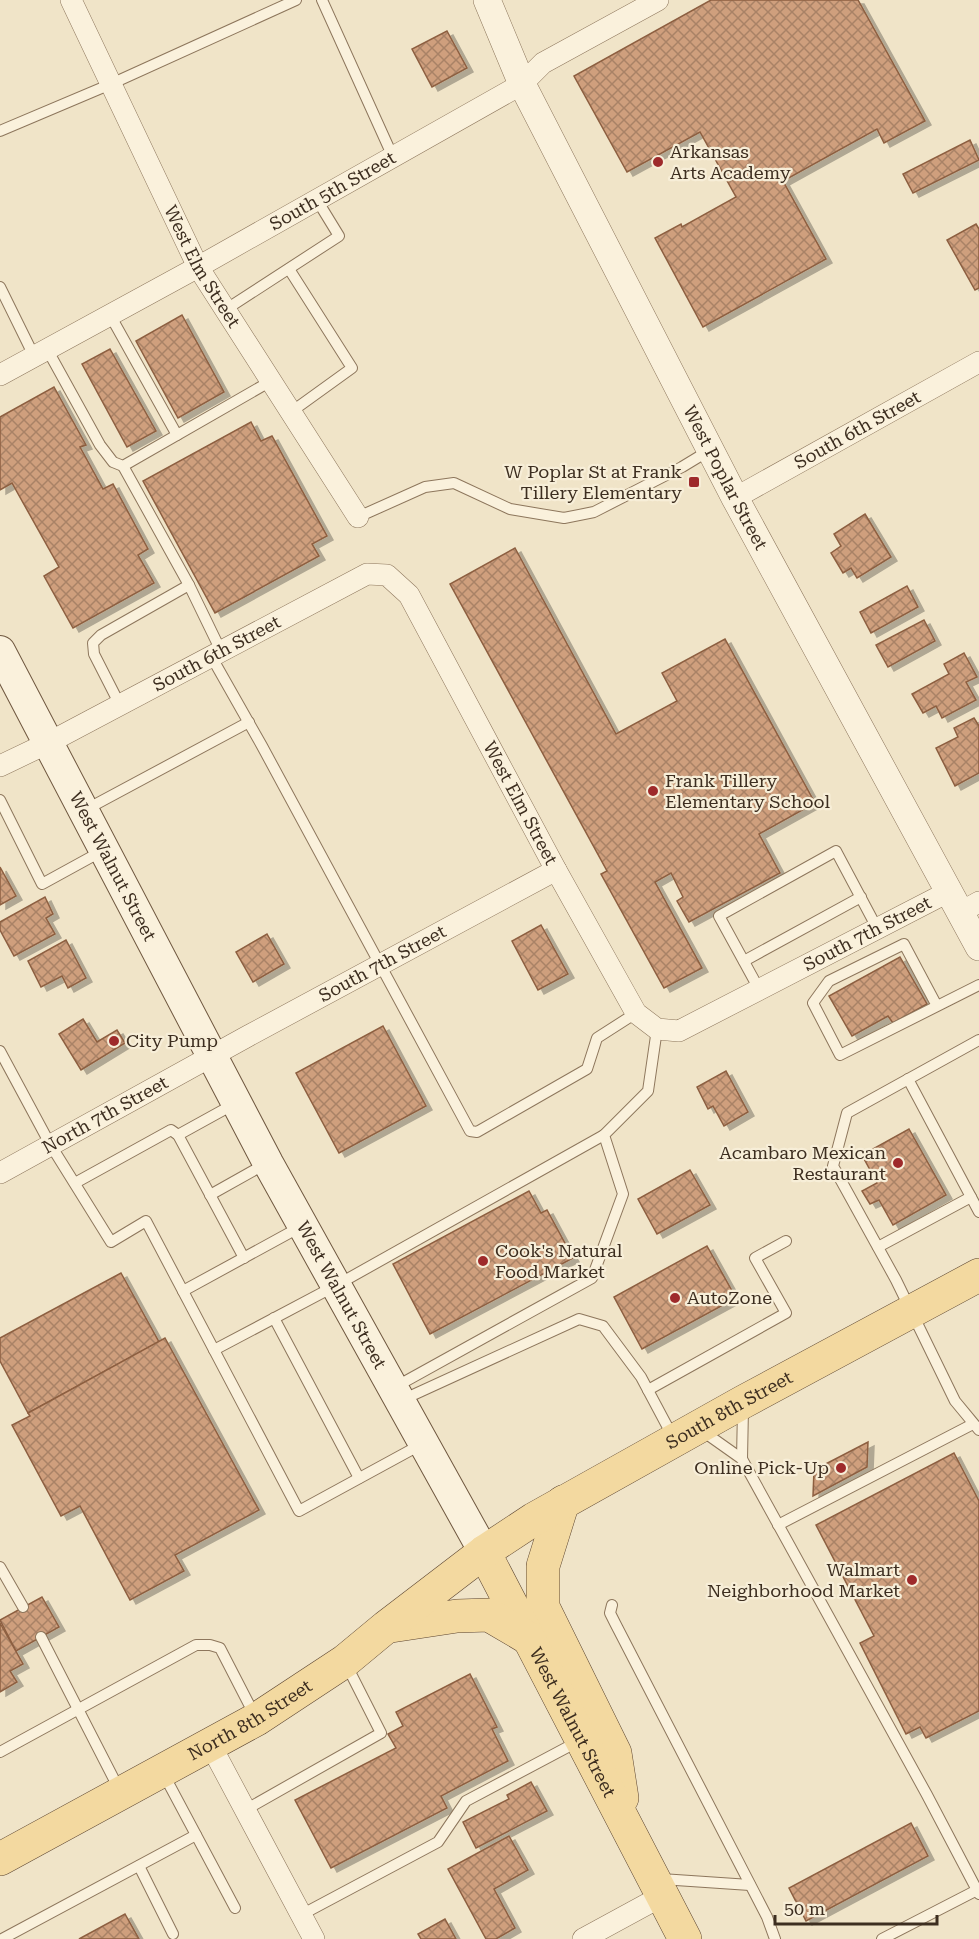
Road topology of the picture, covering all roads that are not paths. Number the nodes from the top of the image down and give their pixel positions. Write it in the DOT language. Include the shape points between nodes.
graph roads {
  1 [pos="71,0"];
  2 [pos="296,0"];
  3 [pos="322,0"];
  4 [pos="488,0"];
  5 [pos="658,0"];
  6 [pos="111,84"];
  7 [pos="522,84"];
  8 [pos="0,131"];
  9 [pos="393,157"];
  10 [pos="317,200"];
  11 [pos="198,267"];
  12 [pos="289,269"];
  13 [pos="0,287"];
  14 [pos="225,310"];
  15 [pos="110,315"];
  16 [pos="40,353"];
  17 [pos="979,362"];
  18 [pos="0,375"];
  19 [pos="271,381"];
  20 [pos="291,412"];
  21 [pos="177,435"];
  22 [pos="710,450"];
  23 [pos="123,466"];
  24 [pos="735,498"];
  25 [pos="358,518"];
  26 [pos="387,575"];
  27 [pos="189,585"];
  28 [pos="0,651"];
  29 [pos="216,654"];
  30 [pos="120,705"];
  31 [pos="249,722"];
  32 [pos="48,743"];
  33 [pos="0,766"];
  34 [pos="0,800"];
  35 [pos="84,811"];
  36 [pos="104,850"];
  37 [pos="556,870"];
  38 [pos="861,897"];
  39 [pos="963,902"];
  40 [pos="877,928"];
  41 [pos="979,947"];
  42 [pos="744,961"];
  43 [pos="380,965"];
  44 [pos="979,985"];
  45 [pos="759,989"];
  46 [pos="937,1006"];
  47 [pos="636,1013"];
  48 [pos="657,1029"];
  49 [pos="979,1040"];
  50 [pos="0,1052"];
  51 [pos="211,1056"];
  52 [pos="908,1079"];
  53 [pos="236,1103"];
  54 [pos="604,1135"];
  55 [pos="178,1136"];
  56 [pos="50,1144"];
  57 [pos="267,1163"];
  58 [pos="0,1173"];
  59 [pos="75,1183"];
  60 [pos="210,1195"];
  61 [pos="971,1197"];
  62 [pos="979,1212"];
  63 [pos="302,1226"];
  64 [pos="786,1241"];
  65 [pos="878,1247"];
  66 [pos="244,1258"];
  67 [pos="979,1275"];
  68 [pos="335,1286"];
  69 [pos="183,1292"];
  70 [pos="911,1311"];
  71 [pos="274,1318"];
  72 [pos="214,1350"];
  73 [pos="648,1390"];
  74 [pos="395,1395"];
  75 [pos="743,1402"];
  76 [pos="976,1427"];
  77 [pos="686,1434"];
  78 [pos="423,1444"];
  79 [pos="742,1458"];
  80 [pos="359,1478"];
  81 [pos="563,1502"];
  82 [pos="778,1525"];
  83 [pos="484,1552"];
  84 [pos="0,1567"];
  85 [pos="612,1605"];
  86 [pos="23,1607"];
  87 [pos="386,1627"];
  88 [pos="41,1637"];
  89 [pos="528,1638"];
  90 [pos="345,1661"];
  91 [pos="79,1710"];
  92 [pos="257,1719"];
  93 [pos="581,1740"];
  94 [pos="210,1744"];
  95 [pos="0,1752"];
  96 [pos="162,1771"];
  97 [pos="121,1794"];
  98 [pos="245,1810"];
  99 [pos="628,1830"];
  100 [pos="196,1835"];
  101 [pos="3,1854"];
  102 [pos="138,1866"];
  103 [pos="750,1885"];
  104 [pos="658,1887"];
  105 [pos="978,1891"];
  106 [pos="235,1908"];
  107 [pos="301,1915"];
  108 [pos="173,1934"];
  109 [pos="2,1939"];
  110 [pos="314,1939"];
  111 [pos="583,1939"];
  112 [pos="685,1939"];
  113 [pos="775,1939"];
  114 [pos="882,1939"];
  1 -- 6 [label="street, West Elm Street"];
  2 -- 6 [label="lane"];
  3 -- 9 [label="lane"];
  4 -- 7 [label="street, West Poplar Street"];
  5 -- 7 [label="street, South 5th Street" via="543,63"];
  6 -- 8 [label="lane"];
  6 -- 11 [label="street, West Elm Street"];
  7 -- 9 [label="street, South 5th Street"];
  7 -- 22 [label="street, West Poplar Street"];
  9 -- 10 [label="street, South 5th Street"];
  10 -- 11 [label="street, South 5th Street"];
  10 -- 12 [label="lane" via="339,236"];
  11 -- 14 [label="street, West Elm Street"];
  11 -- 15 [label="street, South 5th Street"];
  12 -- 14 [label="lane"];
  12 -- 20 [label="lane" via="352,368"];
  13 -- 16 [label="lane"];
  14 -- 19 [label="street, West Elm Street"];
  15 -- 16 [label="street, South 5th Street"];
  15 -- 21 [label="lane"];
  16 -- 18 [label="street, South 5th Street"];
  16 -- 23 [label="lane" via="100,445 113,462"];
  17 -- 24 [label="street, South 6th Street"];
  19 -- 20 [label="street, West Elm Street"];
  19 -- 21 [label="lane"];
  20 -- 25 [label="street, West Elm Street"];
  21 -- 23 [label="lane"];
  22 -- 24 [label="street, West Poplar Street"];
  22 -- 25 [label="lane" via="594,512 564,518 510,509 454,483 425,487"];
  23 -- 27 [label="lane"];
  24 -- 39 [label="street, West Poplar Street"];
  26 -- 29 [label="street, South 6th Street" via="367,574"];
  26 -- 37 [label="street, West Elm Street" via="409,595"];
  27 -- 29 [label="lane"];
  27 -- 30 [label="lane" via="93,643 94,654"];
  28 -- 32 [label="main road, West Walnut Street"];
  29 -- 30 [label="street, South 6th Street"];
  29 -- 31 [label="lane"];
  30 -- 32 [label="street, South 6th Street"];
  31 -- 35 [label="lane"];
  31 -- 43 [label="lane"];
  32 -- 33 [label="street, South 6th Street"];
  32 -- 35 [label="main road, West Walnut Street"];
  34 -- 36 [label="lane" via="42,884"];
  35 -- 36 [label="main road, West Walnut Street"];
  36 -- 51 [label="main road, West Walnut Street"];
  37 -- 43 [label="street, South 7th Street"];
  37 -- 47 [label="street, West Elm Street"];
  38 -- 40 [label="lane"];
  38 -- 42 [label="lane"];
  38 -- 42 [label="lane" via="836,851 719,915"];
  39 -- 40 [label="street, South 7th Street"];
  39 -- 41 [label="street, West Poplar Street"];
  40 -- 45 [label="street, South 7th Street"];
  42 -- 45 [label="lane"];
  43 -- 47 [label="lane" via="470,1131 477,1132 587,1069 597,1038"];
  43 -- 51 [label="street, South 7th Street"];
  44 -- 46 [label="lane"];
  45 -- 48 [label="street, South 7th Street" via="679,1030"];
  46 -- 46 [label="lane" via="904,944 830,981 813,1003 840,1055"];
  47 -- 48 [label="street, West Elm Street"];
  48 -- 54 [label="lane" via="648,1091"];
  49 -- 52 [label="lane"];
  50 -- 56 [label="lane"];
  51 -- 53 [label="main road, West Walnut Street"];
  51 -- 56 [label="street, North 7th Street"];
  52 -- 61 [label="lane"];
  52 -- 65 [label="lane" via="847,1113 833,1166"];
  53 -- 55 [label="lane"];
  53 -- 57 [label="main road, West Walnut Street"];
  54 -- 68 [label="lane"];
  54 -- 74 [label="lane" via="623,1194 592,1278"];
  55 -- 59 [label="lane" via="171,1130"];
  55 -- 60 [label="lane"];
  56 -- 58 [label="street, North 7th Street"];
  56 -- 59 [label="lane"];
  57 -- 60 [label="lane"];
  57 -- 63 [label="main road, West Walnut Street"];
  59 -- 69 [label="lane" via="111,1242 146,1221"];
  60 -- 66 [label="lane"];
  61 -- 62 [label="lane"];
  61 -- 65 [label="lane"];
  63 -- 66 [label="lane"];
  63 -- 68 [label="main road, West Walnut Street"];
  64 -- 73 [label="lane" via="755,1258 786,1313"];
  65 -- 70 [label="lane"];
  66 -- 69 [label="lane"];
  67 -- 70 [label="main road, South 8th Street"];
  68 -- 71 [label="lane"];
  68 -- 74 [label="main road, West Walnut Street"];
  69 -- 72 [label="lane"];
  70 -- 75 [label="main road, South 8th Street"];
  70 -- 76 [label="lane" via="955,1401"];
  71 -- 72 [label="lane"];
  71 -- 80 [label="lane"];
  72 -- 80 [label="lane" via="299,1510"];
  73 -- 74 [label="lane" via="603,1326 579,1318"];
  73 -- 77 [label="lane"];
  74 -- 78 [label="main road, West Walnut Street"];
  75 -- 77 [label="main road, South 8th Street"];
  75 -- 79 [label="lane"];
  76 -- 82 [label="lane"];
  77 -- 79 [label="lane"];
  77 -- 81 [label="main road, South 8th Street"];
  78 -- 80 [label="lane"];
  78 -- 83 [label="main road, West Walnut Street"];
  79 -- 82 [label="lane"];
  81 -- 83 [label="main road, South 8th Street"];
  81 -- 99 [label="main road" via="543,1566 543,1607 615,1753"];
  82 -- 105 [label="lane"];
  83 -- 87 [label="main road, North 8th Street"];
  83 -- 89 [label="main road, West Walnut Street"];
  84 -- 86 [label="lane"];
  85 -- 103 [label="lane" via="610,1613"];
  87 -- 89 [label="main road" via="489,1615"];
  87 -- 90 [label="main road, North 8th Street"];
  88 -- 91 [label="lane"];
  89 -- 93 [label="main road, West Walnut Street"];
  90 -- 92 [label="main road, North 8th Street"];
  90 -- 98 [label="lane" via="381,1733"];
  91 -- 92 [label="lane" via="196,1645 210,1645 220,1648"];
  91 -- 95 [label="lane"];
  91 -- 97 [label="lane"];
  92 -- 94 [label="main road, North 8th Street"];
  93 -- 99 [label="main road, West Walnut Street"];
  93 -- 107 [label="lane" via="466,1801 438,1842"];
  94 -- 96 [label="main road, North 8th Street"];
  94 -- 98 [label="street"];
  96 -- 97 [label="main road, North 8th Street"];
  96 -- 100 [label="lane"];
  97 -- 101 [label="main road, North 8th Street"];
  98 -- 107 [label="street"];
  99 -- 104 [label="main road, West Walnut Street"];
  100 -- 102 [label="lane"];
  100 -- 106 [label="lane"];
  102 -- 108 [label="lane"];
  102 -- 109 [label="lane"];
  103 -- 104 [label="lane"];
  103 -- 113 [label="lane"];
  104 -- 111 [label="street"];
  104 -- 112 [label="main road, West Walnut Street"];
  105 -- 114 [label="lane"];
  107 -- 110 [label="street"];
}
